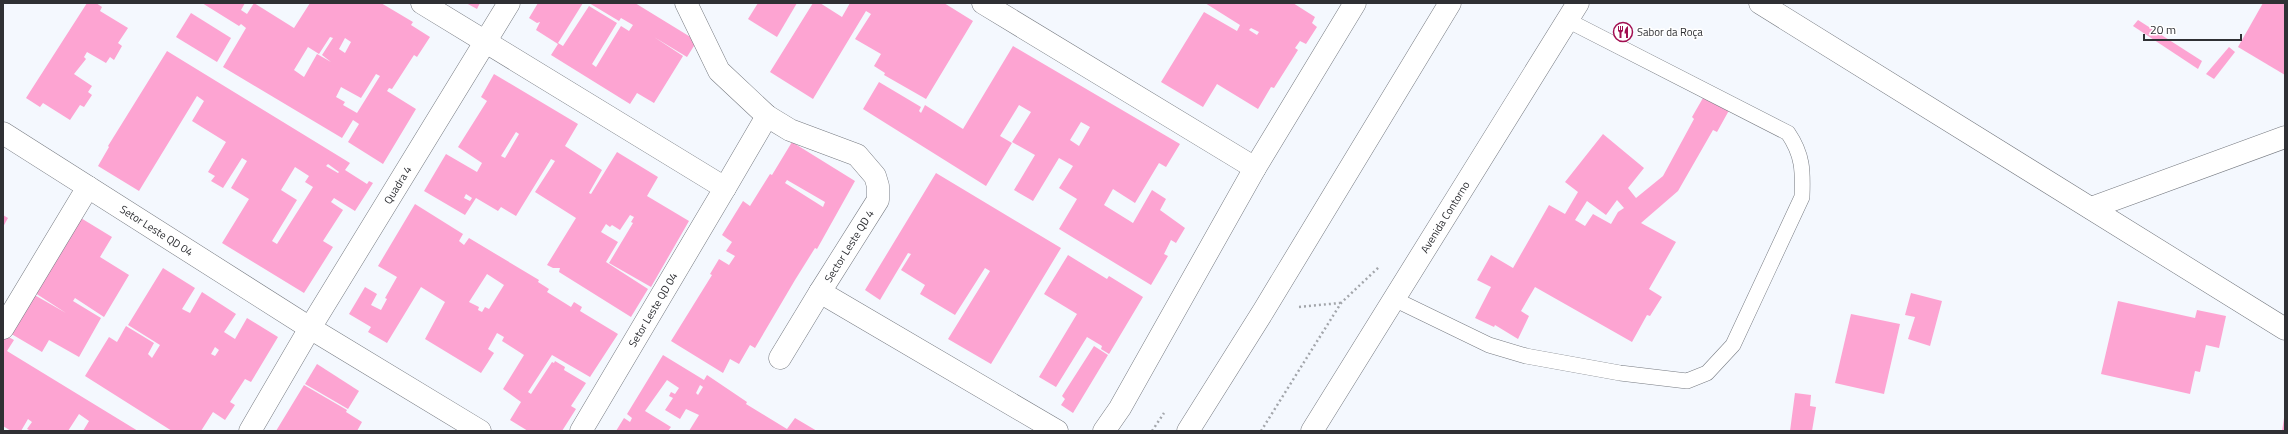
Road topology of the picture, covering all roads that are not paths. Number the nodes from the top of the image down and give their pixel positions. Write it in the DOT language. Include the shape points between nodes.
graph roads {
  1 [pos="422,3"];
  2 [pos="509,3"];
  3 [pos="686,3"];
  4 [pos="983,3"];
  5 [pos="1355,3"];
  6 [pos="1450,3"];
  7 [pos="1760,3"];
  8 [pos="1572,12"];
  9 [pos="485,42"];
  10 [pos="767,116"];
  11 [pos="3,133"];
  12 [pos="2285,137"];
  13 [pos="1255,168"];
  14 [pos="88,187"];
  15 [pos="725,188"];
  16 [pos="2091,208"];
  17 [pos="820,292"];
  18 [pos="1394,299"];
  19 [pos="3,328"];
  20 [pos="310,328"];
  21 [pos="2285,329"];
  22 [pos="780,358"];
  23 [pos="250,431"];
  24 [pos="480,431"];
  25 [pos="581,431"];
  26 [pos="1057,431"];
  27 [pos="1104,431"];
  28 [pos="1188,431"];
  29 [pos="1312,431"];
  1 -- 9 [label="street"];
  2 -- 9 [label="street, Quadra 4"];
  3 -- 10 [label="street" via="719,71"];
  4 -- 13 [label="street"];
  5 -- 13 [label="street"];
  6 -- 28 [label="street"];
  7 -- 16 [label="street"];
  8 -- 18 [label="street, Avenida Contorno"];
  8 -- 18 [label="lane" via="1788,133 1798,148 1803,173 1802,197 1732,345 1707,373 1687,382 1620,373 1526,356 1489,345"];
  9 -- 15 [label="street"];
  9 -- 20 [label="street, Quadra 4"];
  10 -- 15 [label="street, Setor Leste QD 04"];
  10 -- 17 [label="street, Sector Leste QD 4" via="790,130 857,155 876,176 878,200"];
  11 -- 14 [label="street, Setor Leste QD 04"];
  12 -- 16 [label="street"];
  13 -- 27 [label="street" via="1124,401"];
  14 -- 19 [label="street"];
  14 -- 20 [label="street, Setor Leste QD 04"];
  15 -- 25 [label="street, Setor Leste QD 04"];
  16 -- 21 [label="street"];
  17 -- 22 [label="street, Sector Leste QD 4"];
  17 -- 26 [label="street"];
  18 -- 29 [label="street, Avenida Contorno"];
  20 -- 23 [label="street"];
  20 -- 24 [label="street, Setor Leste QD 04"];
}
